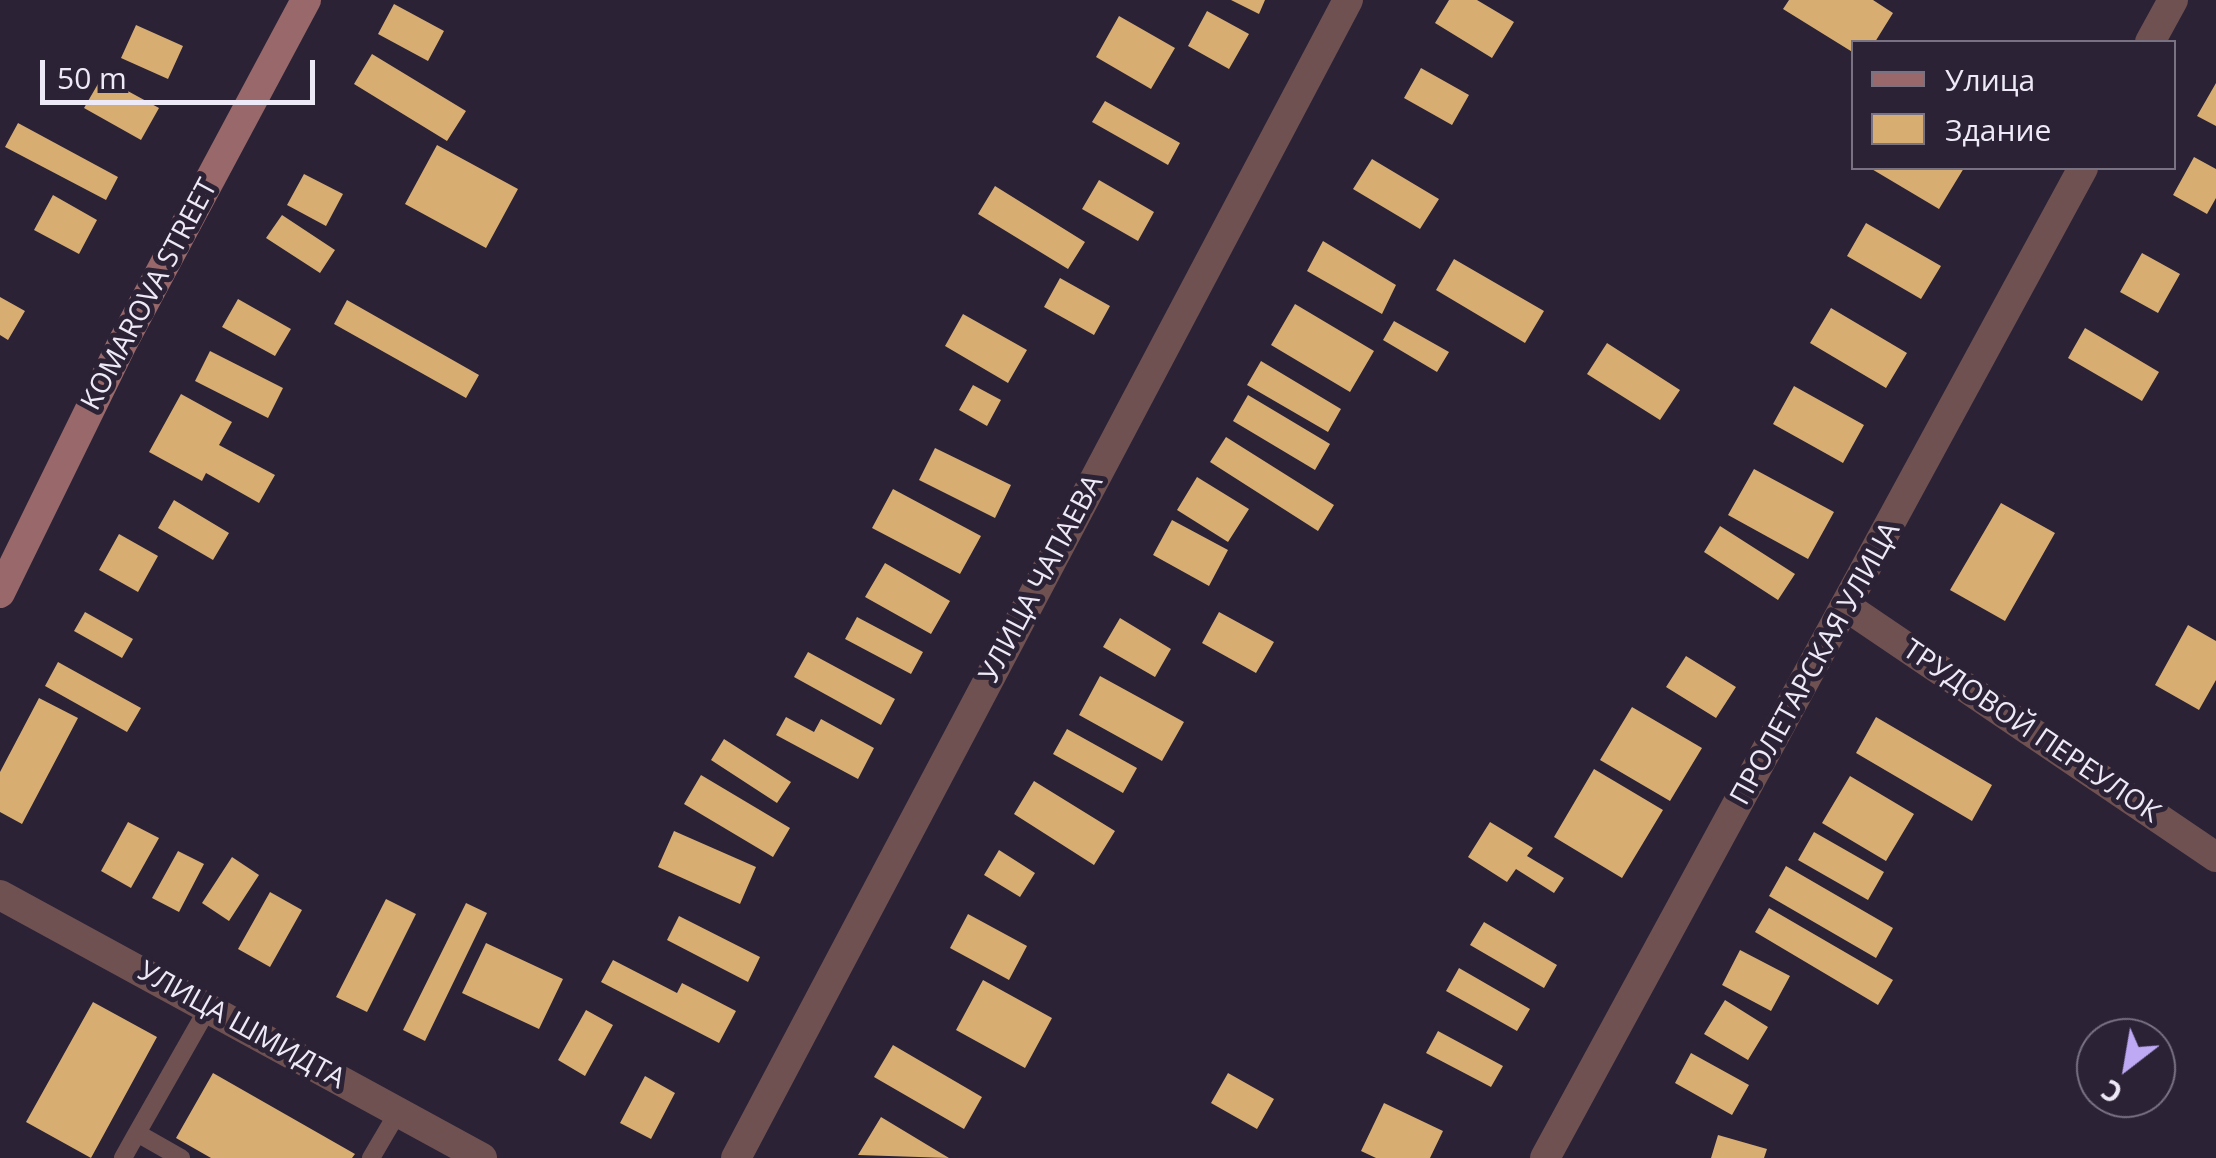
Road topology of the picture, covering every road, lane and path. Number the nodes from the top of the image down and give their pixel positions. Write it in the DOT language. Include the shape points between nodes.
graph roads {
  1 [pos="306,0"];
  2 [pos="1348,0"];
  3 [pos="2173,0"];
  4 [pos="2151,40"];
  5 [pos="2082,170"];
  6 [pos="0,594"];
  7 [pos="1847,607"];
  8 [pos="2216,857"];
  9 [pos="0,895"];
  10 [pos="208,1008"];
  11 [pos="398,1112"];
  12 [pos="137,1133"];
  13 [pos="123,1158"];
  14 [pos="181,1158"];
  15 [pos="371,1158"];
  16 [pos="482,1158"];
  17 [pos="736,1158"];
  18 [pos="1545,1158"];
  1 -- 6 [label="street, KOMAROVA STREET" via="122,344"];
  2 -- 17 [label="street, УЛИЦА ЧАПАЕВА"];
  3 -- 4 [label="street"];
  5 -- 7 [label="street, ПРОЛЕТАРСКАЯ УЛИЦА"];
  7 -- 8 [label="street, ТРУДОВОЙ ПЕРЕУЛОК"];
  7 -- 18 [label="street, ПРОЛЕТАРСКАЯ УЛИЦА"];
  9 -- 10 [label="street, УЛИЦА ШМИДТА"];
  10 -- 11 [label="street, УЛИЦА ШМИДТА"];
  10 -- 12 [label="lane"];
  11 -- 15 [label="lane"];
  11 -- 16 [label="street, УЛИЦА ШМИДТА"];
  12 -- 13 [label="lane"];
  12 -- 14 [label="lane"];
}
